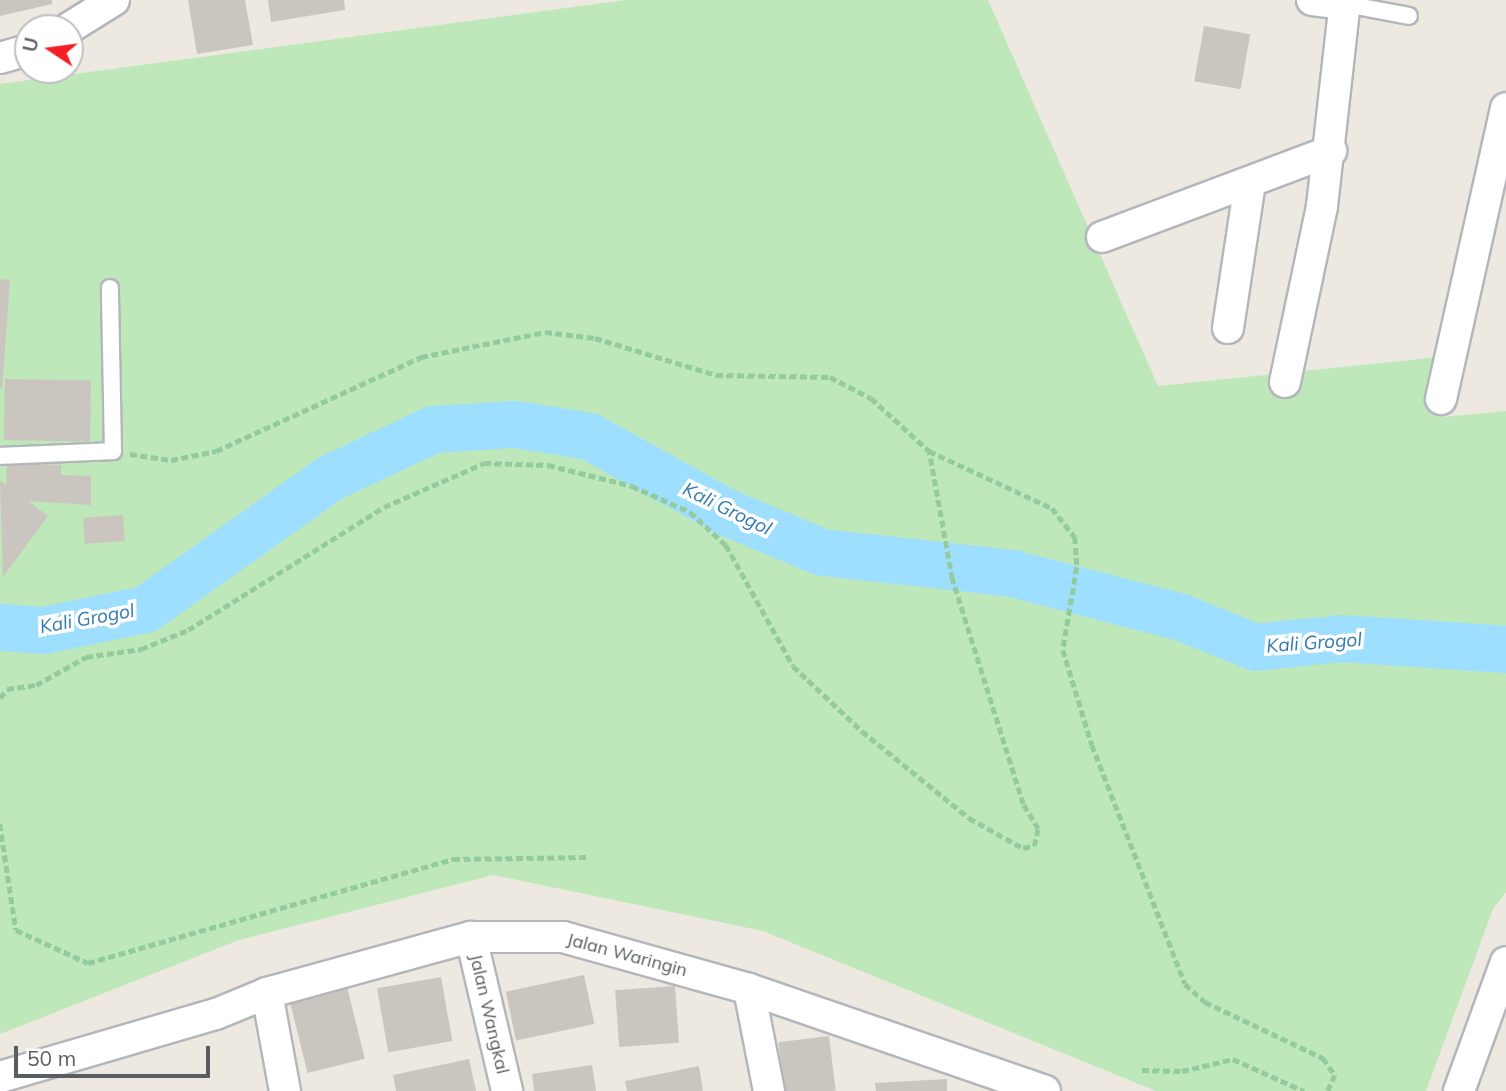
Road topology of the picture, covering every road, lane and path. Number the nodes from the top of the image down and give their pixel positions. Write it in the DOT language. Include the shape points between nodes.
graph roads {
  1 [pos="114,0"];
  2 [pos="1312,0"];
  3 [pos="1345,2"];
  4 [pos="1409,16"];
  5 [pos="84,19"];
  6 [pos="1506,108"];
  7 [pos="1331,151"];
  8 [pos="1250,181"];
  9 [pos="1102,237"];
  10 [pos="110,288"];
  11 [pos="1228,328"];
  12 [pos="1285,382"];
  13 [pos="1441,399"];
  14 [pos="113,451"];
  15 [pos="929,451"];
  16 [pos="0,456"];
  17 [pos="0,698"];
  18 [pos="0,824"];
  19 [pos="589,857"];
  20 [pos="471,937"];
  21 [pos="1506,962"];
  22 [pos="749,989"];
  23 [pos="267,993"];
  24 [pos="1142,1070"];
  25 [pos="0,1077"];
  26 [pos="285,1091"];
  27 [pos="506,1091"];
  28 [pos="769,1091"];
  29 [pos="1045,1091"];
  30 [pos="1304,1091"];
  31 [pos="1328,1091"];
  32 [pos="1459,1091"];
  1 -- 5 [label="street"];
  2 -- 3 [label="street"];
  3 -- 4 [label="lane"];
  3 -- 7 [label="street"];
  6 -- 13 [label="street"];
  7 -- 8 [label="street"];
  7 -- 12 [label="street"];
  8 -- 9 [label="street"];
  8 -- 11 [label="street"];
  10 -- 14 [label="lane"];
  14 -- 15 [label="path" via="171,460 216,451 421,357 545,332 595,338 716,374 830,377 871,398"];
  14 -- 16 [label="lane"];
  15 -- 17 [label="path" via="952,579 1023,804 1038,829 1034,846 1023,848 969,818 862,731 793,666 726,545 690,512 632,486 548,465 484,463 384,508 188,630 141,649 86,657 36,685 7,689"];
  15 -- 31 [label="path" via="1052,508 1075,537 1077,567 1063,650 1092,745 1159,906 1185,984 1205,1002 1323,1058 1335,1075"];
  18 -- 19 [label="path" via="16,930 88,963 453,859"];
  20 -- 22 [label="street, Jalan Waringin" via="563,937"];
  20 -- 23 [label="street, Jalan Waringin"];
  20 -- 27 [label="street, Jalan Wangkal"];
  21 -- 32 [label="street"];
  22 -- 28 [label="street"];
  22 -- 29 [label="street, Jalan Waringin"];
  23 -- 25 [label="street, Jalan Waringin" via="216,1014"];
  23 -- 26 [label="street"];
  24 -- 30 [label="path" via="1182,1072 1233,1059"];
}
